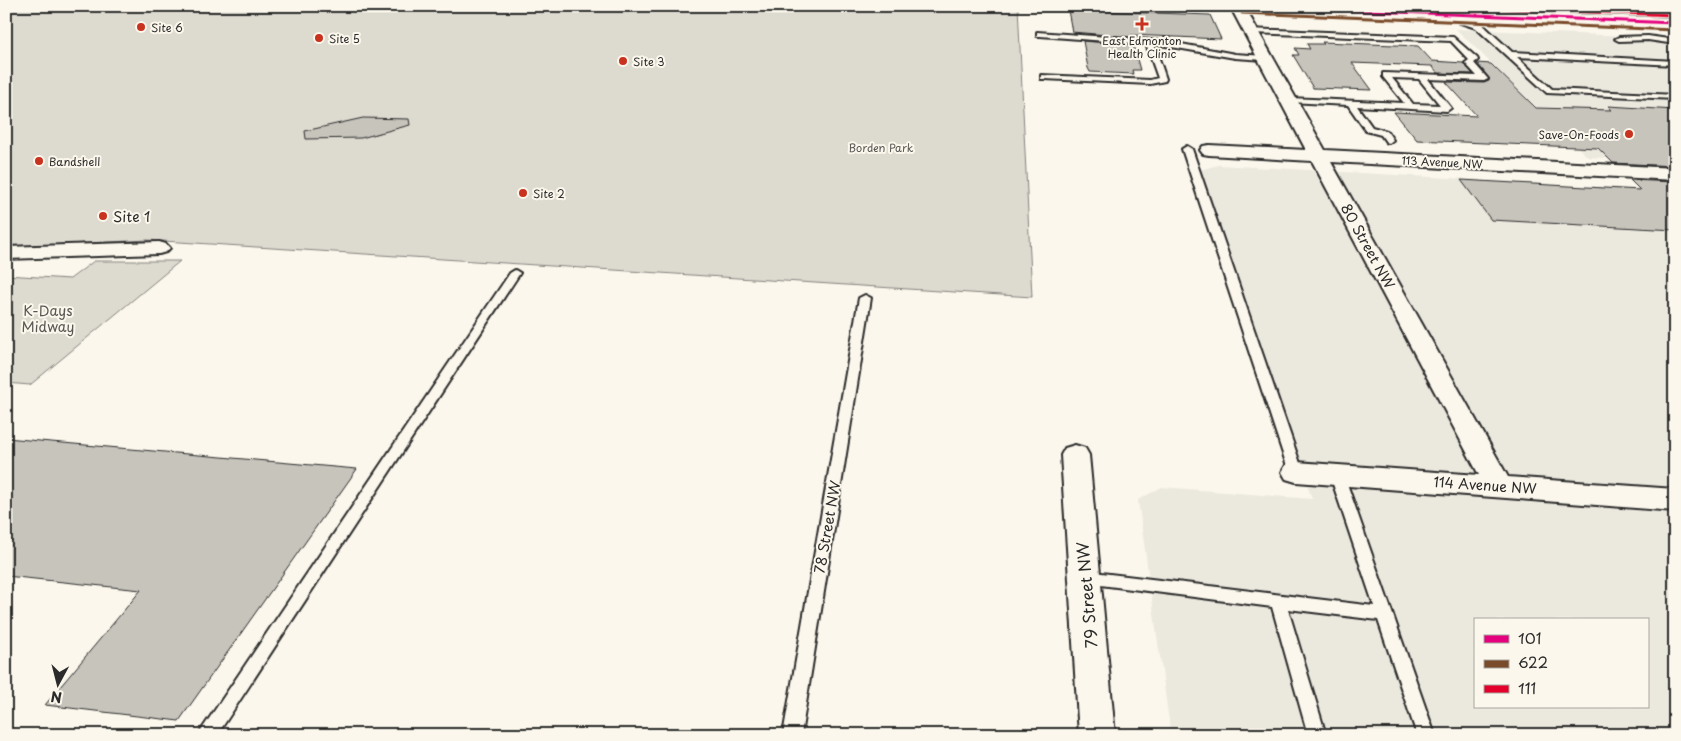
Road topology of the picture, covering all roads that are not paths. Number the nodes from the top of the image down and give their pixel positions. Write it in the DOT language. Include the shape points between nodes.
graph roads {
  1 [pos="1238,6"];
  2 [pos="1242,6"];
  3 [pos="1405,6"];
  4 [pos="1434,10"];
  5 [pos="1572,10"];
  6 [pos="1498,16"];
  7 [pos="1675,17"];
  8 [pos="1675,23"];
  9 [pos="1479,26"];
  10 [pos="1251,31"];
  11 [pos="1040,34"];
  12 [pos="1618,39"];
  13 [pos="1149,42"];
  14 [pos="1675,42"];
  15 [pos="1511,54"];
  16 [pos="1265,58"];
  17 [pos="1675,63"];
  18 [pos="1421,76"];
  19 [pos="1044,77"];
  20 [pos="1675,97"];
  21 [pos="1289,100"];
  22 [pos="1351,103"];
  23 [pos="1411,106"];
  24 [pos="1389,140"];
  25 [pos="1187,149"];
  26 [pos="1209,150"];
  27 [pos="1319,155"];
  28 [pos="1675,174"];
  29 [pos="160,248"];
  30 [pos="6,253"];
  31 [pos="515,273"];
  32 [pos="865,298"];
  33 [pos="1075,455"];
  34 [pos="1296,472"];
  35 [pos="1337,475"];
  36 [pos="1499,486"];
  37 [pos="1675,500"];
  38 [pos="1085,577"];
  39 [pos="1278,601"];
  40 [pos="1385,614"];
  41 [pos="207,735"];
  42 [pos="792,735"];
  43 [pos="1097,735"];
  44 [pos="1317,735"];
  45 [pos="1426,735"];
  1 -- 10 [label="street, 80 Street NW"];
  2 -- 4 [label="main road"];
  3 -- 4 [label="main road"];
  4 -- 5 [label="main road"];
  4 -- 6 [label="main road"];
  4 -- 9 [label="lane"];
  5 -- 7 [label="main road"];
  6 -- 8 [label="main road"];
  6 -- 9 [label="lane"];
  9 -- 15 [label="lane"];
  10 -- 16 [label="street, 80 Street NW"];
  10 -- 18 [label="lane" via="1453,40 1474,60 1469,63 1484,79"];
  11 -- 13 [label="lane"];
  12 -- 14 [label="lane" via="1648,38"];
  13 -- 16 [label="lane"];
  13 -- 19 [label="lane" via="1162,78 1150,82"];
  15 -- 17 [label="lane"];
  15 -- 20 [label="lane" via="1550,91"];
  16 -- 21 [label="street, 80 Street NW"];
  18 -- 23 [label="lane" via="1386,75"];
  18 -- 23 [label="lane" via="1447,108"];
  21 -- 22 [label="lane"];
  21 -- 27 [label="street, 80 Street NW"];
  22 -- 23 [label="lane"];
  22 -- 24 [label="lane" via="1369,128 1384,133"];
  25 -- 34 [label="lane"];
  26 -- 27 [label="street, 113 Avenue NW"];
  27 -- 28 [label="street, 113 Avenue NW"];
  27 -- 36 [label="street, 80 Street NW"];
  29 -- 30 [label="street"];
  31 -- 41 [label="lane"];
  32 -- 42 [label="lane, 78 Street NW"];
  33 -- 38 [label="street, 79 Street NW"];
  34 -- 35 [label="street, 114 Avenue NW"];
  35 -- 36 [label="street, 114 Avenue NW"];
  35 -- 40 [label="lane"];
  36 -- 37 [label="street, 114 Avenue NW"];
  38 -- 39 [label="lane"];
  38 -- 43 [label="street, 79 Street NW"];
  39 -- 40 [label="lane"];
  39 -- 44 [label="lane"];
  40 -- 45 [label="lane"];
}
